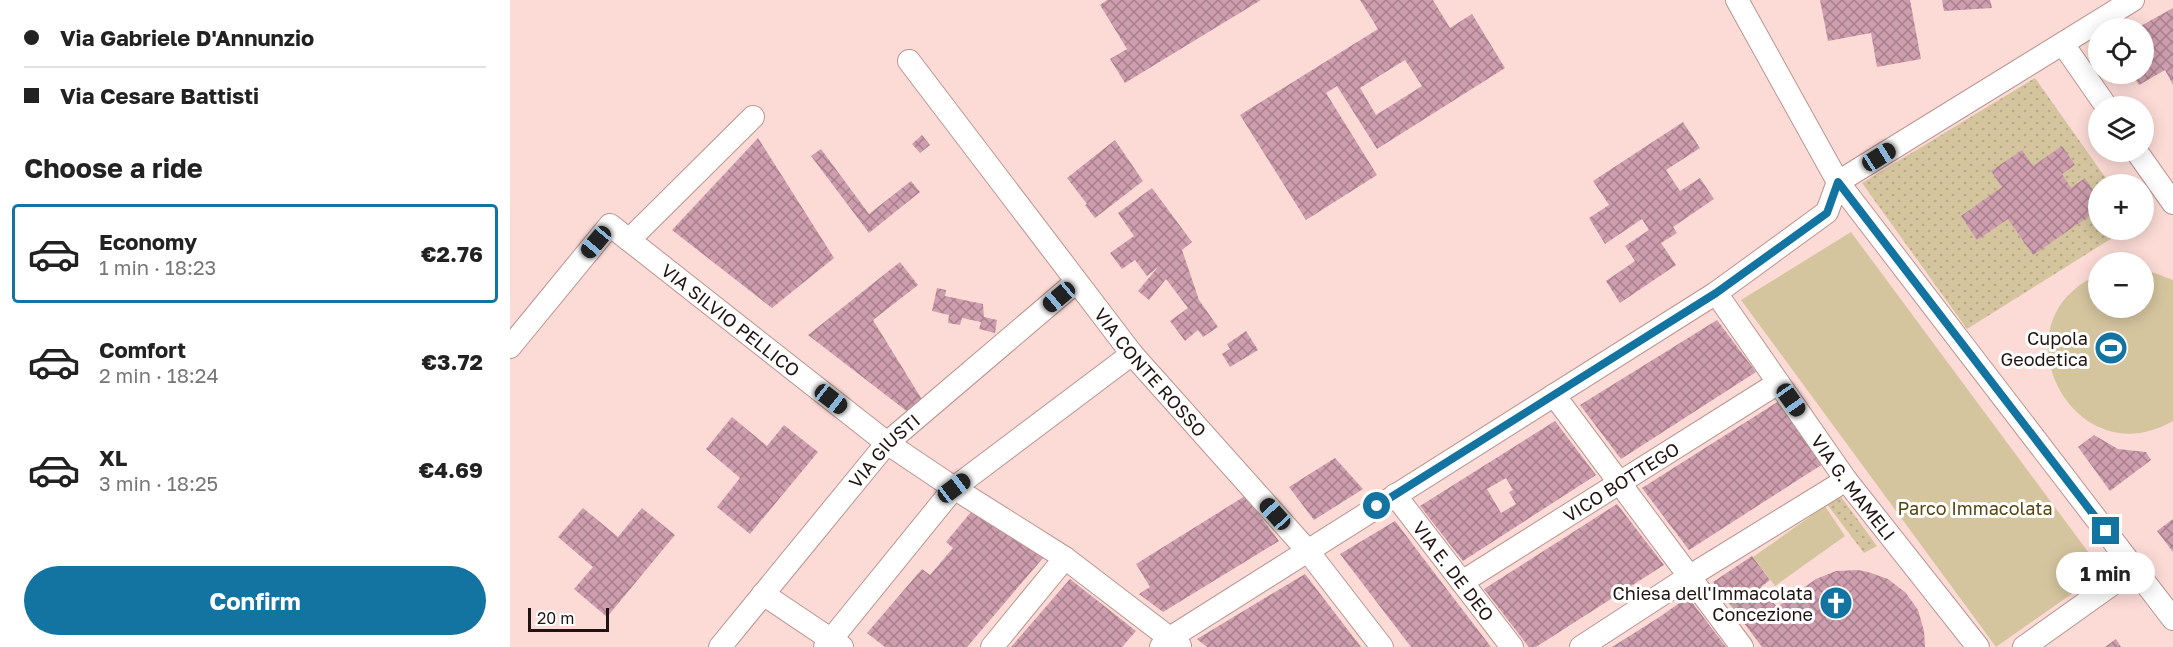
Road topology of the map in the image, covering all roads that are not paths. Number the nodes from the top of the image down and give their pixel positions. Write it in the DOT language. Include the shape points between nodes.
graph roads {
  1 [pos="1737,0"];
  2 [pos="2133,0"];
  3 [pos="2063,44"];
  4 [pos="909,61"];
  5 [pos="2099,96"];
  6 [pos="753,117"];
  7 [pos="2144,162"];
  8 [pos="1838,182"];
  9 [pos="2173,203"];
  10 [pos="629,240"];
  11 [pos="1076,282"];
  12 [pos="1716,293"];
  13 [pos="510,347"];
  14 [pos="1132,354"];
  15 [pos="1778,383"];
  16 [pos="1554,395"];
  17 [pos="887,443"];
  18 [pos="1846,480"];
  19 [pos="1620,483"];
  20 [pos="954,488"];
  21 [pos="1395,495"];
  22 [pos="1307,550"];
  23 [pos="1065,558"];
  24 [pos="2135,568"];
  25 [pos="1690,576"];
  26 [pos="1462,582"];
  27 [pos="763,594"];
  28 [pos="2173,619"];
  29 [pos="833,644"];
  30 [pos="1170,644"];
  31 [pos="720,647"];
  32 [pos="992,647"];
  33 [pos="1382,647"];
  34 [pos="1512,647"];
  35 [pos="1581,647"];
  36 [pos="1742,647"];
  37 [pos="1978,647"];
  38 [pos="2024,647"];
  1 -- 8 [label="street"];
  2 -- 3 [label="street"];
  3 -- 5 [label="street"];
  3 -- 8 [label="street"];
  4 -- 11 [label="street, VIA CONTE ROSSO"];
  6 -- 10 [label="street"];
  7 -- 9 [label="street"];
  8 -- 12 [label="street" via="1827,213"];
  8 -- 24 [label="street"];
  10 -- 13 [label="street, VIA SILVIO PELLICO" via="610,225"];
  10 -- 17 [label="street, VIA SILVIO PELLICO"];
  11 -- 14 [label="street, VIA CONTE ROSSO"];
  11 -- 17 [label="street, VIA GIUSTI"];
  12 -- 15 [label="street, VIA G. MAMELI"];
  12 -- 16 [label="street"];
  14 -- 20 [label="street"];
  14 -- 22 [label="street, VIA CONTE ROSSO"];
  15 -- 18 [label="street, VIA G. MAMELI"];
  15 -- 19 [label="street, VICO BOTTEGO"];
  16 -- 19 [label="street"];
  16 -- 21 [label="street"];
  17 -- 20 [label="street, VIA SILVIO PELLICO"];
  17 -- 27 [label="street, VIA GIUSTI"];
  18 -- 25 [label="street"];
  18 -- 37 [label="street, VIA G. MAMELI"];
  19 -- 25 [label="street"];
  19 -- 26 [label="street, VICO BOTTEGO"];
  20 -- 23 [label="street, VIA SILVIO PELLICO"];
  20 -- 29 [label="street"];
  21 -- 22 [label="street"];
  21 -- 26 [label="street, VIA E. DE DEO"];
  22 -- 30 [label="street"];
  22 -- 33 [label="street, VIA CONTE ROSSO"];
  23 -- 30 [label="street, VIA SILVIO PELLICO"];
  23 -- 32 [label="street"];
  24 -- 28 [label="street"];
  24 -- 38 [label="street"];
  25 -- 35 [label="street"];
  25 -- 36 [label="street"];
  26 -- 34 [label="street, VIA E. DE DEO"];
  27 -- 29 [label="street"];
  27 -- 31 [label="street, VIA GIUSTI"];
}
